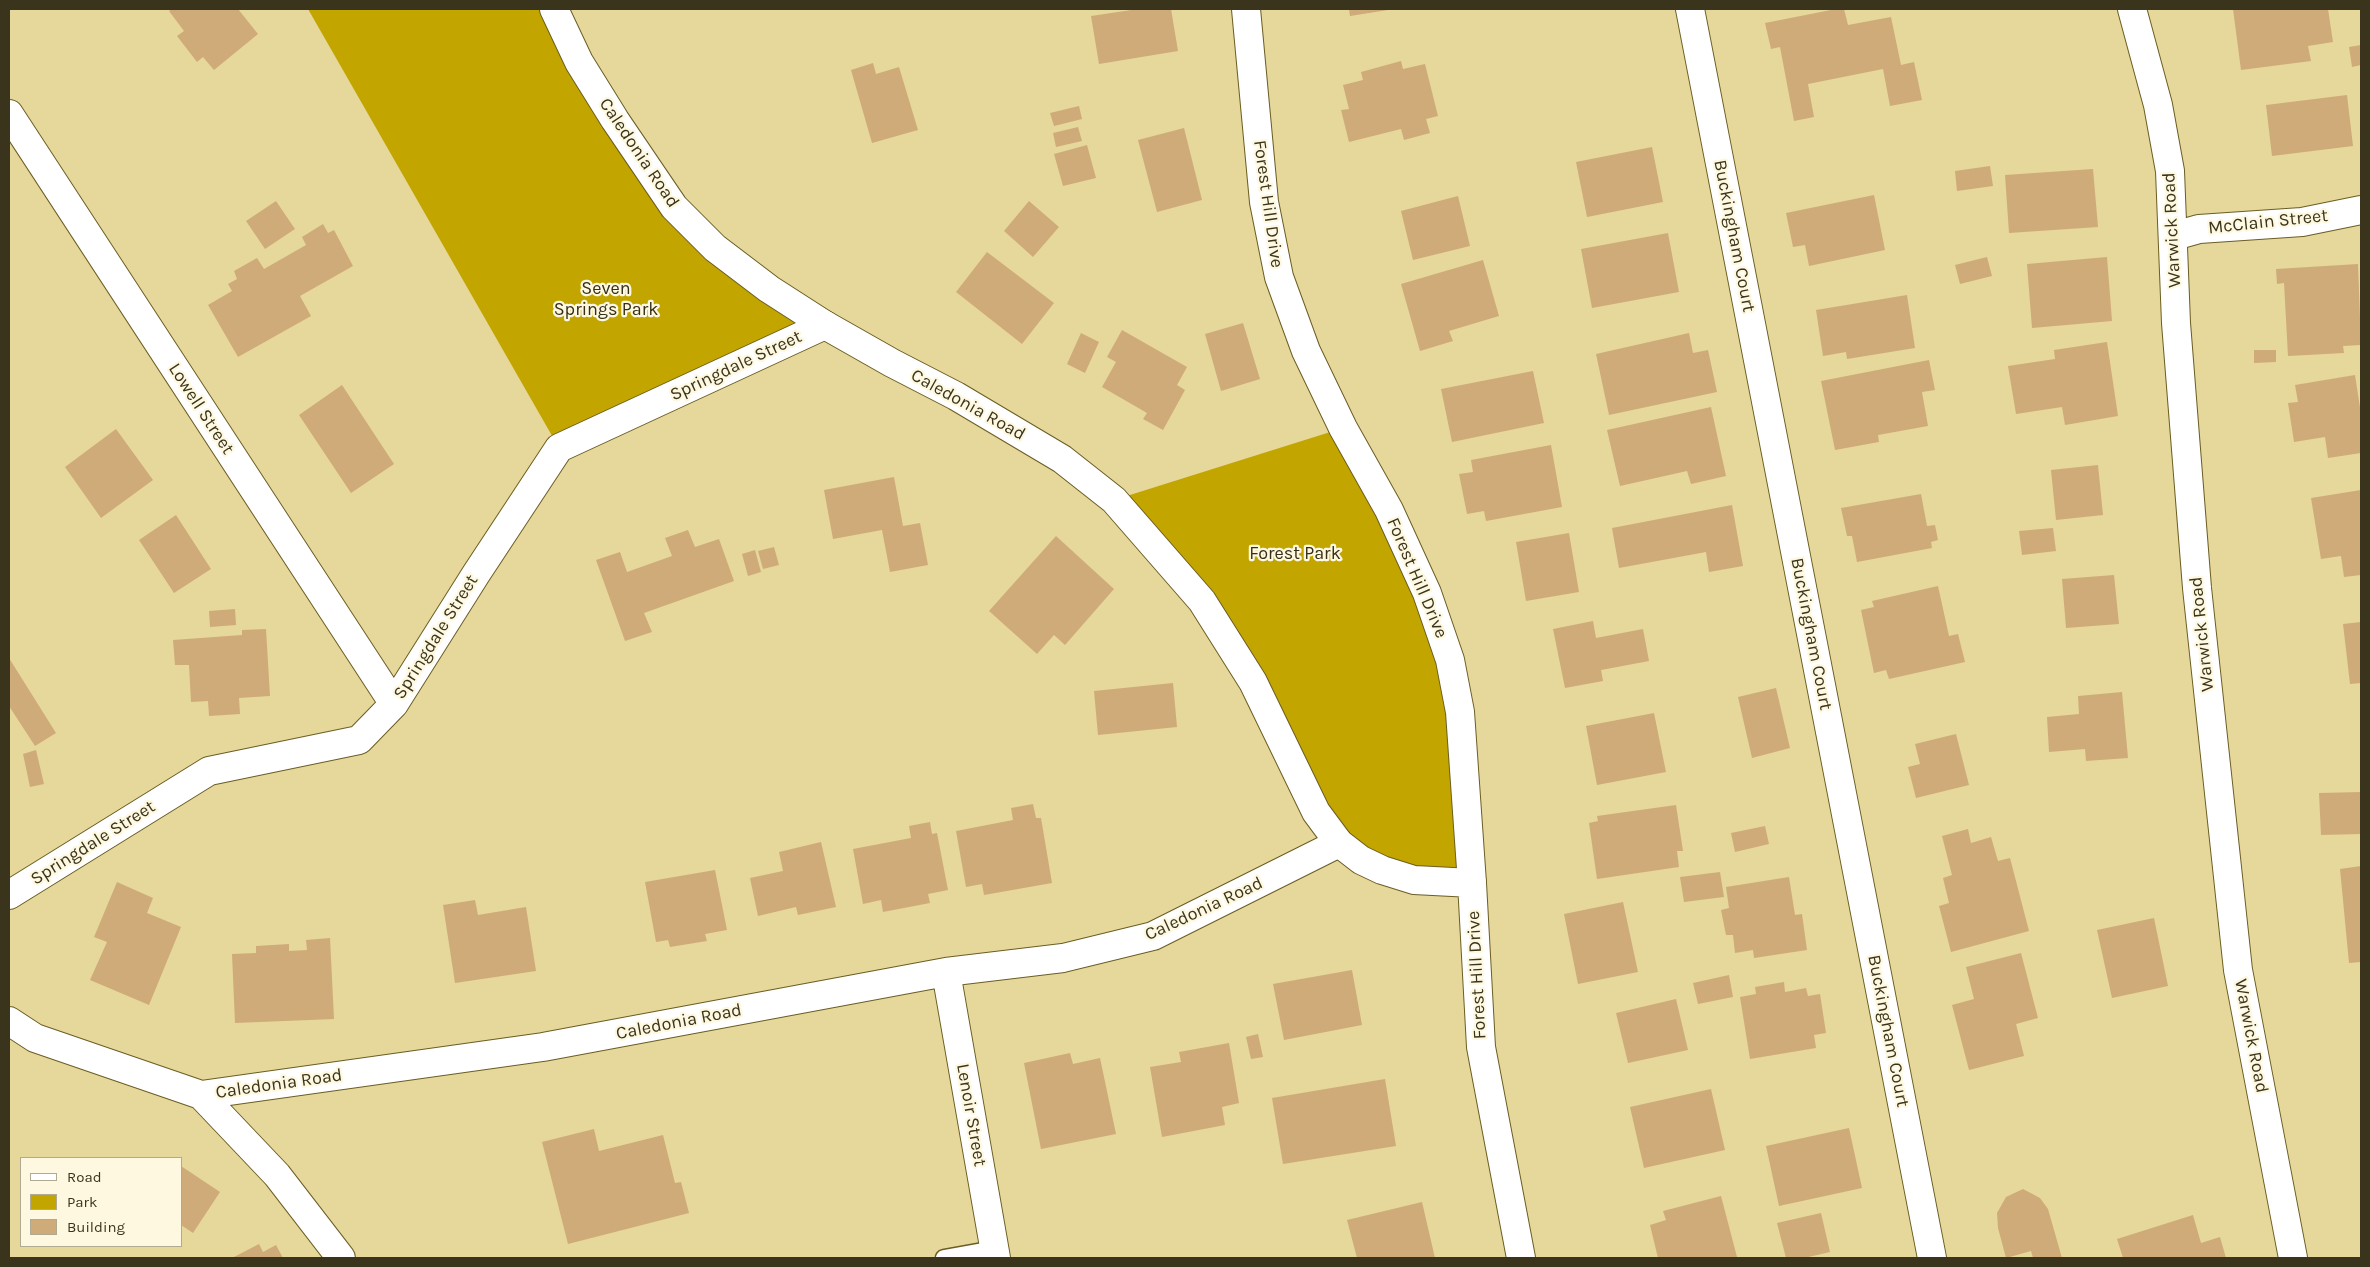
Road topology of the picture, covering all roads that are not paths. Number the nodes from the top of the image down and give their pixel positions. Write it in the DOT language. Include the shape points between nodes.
graph roads {
  1 [pos="554,9"];
  2 [pos="1246,9"];
  3 [pos="1690,9"];
  4 [pos="2132,9"];
  5 [pos="9,114"];
  6 [pos="2361,210"];
  7 [pos="2174,236"];
  8 [pos="825,325"];
  9 [pos="394,704"];
  10 [pos="1339,843"];
  11 [pos="1472,883"];
  12 [pos="9,895"];
  13 [pos="946,972"];
  14 [pos="9,1021"];
  15 [pos="201,1095"];
  16 [pos="995,1254"];
  17 [pos="341,1258"];
  18 [pos="944,1258"];
  19 [pos="1521,1258"];
  20 [pos="1932,1258"];
  21 [pos="2293,1258"];
  1 -- 8 [label="street, Caledonia Road" via="579,62 674,207 715,248 769,289"];
  2 -- 11 [label="street, Forest Hill Drive" via="1264,202 1279,277 1306,351 1427,593 1450,660 1460,712"];
  3 -- 20 [label="street, Buckingham Court"];
  4 -- 7 [label="street, Warwick Road" via="2166,139"];
  5 -- 9 [label="street, Lowell Street"];
  6 -- 7 [label="street, McClain Street" via="2302,222 2199,229"];
  7 -- 21 [label="street, Warwick Road" via="2176,322 2197,588 2238,970"];
  8 -- 9 [label="street, Springdale Street" via="559,448"];
  8 -- 10 [label="street, Caledonia Road" via="956,396 1062,459 1114,500 1202,601 1253,682 1316,812"];
  9 -- 12 [label="street, Springdale Street" via="359,740 209,771"];
  10 -- 11 [label="street, Caledonia Road" via="1361,860 1414,880"];
  10 -- 13 [label="street, Caledonia Road" via="1153,936 1064,958"];
  11 -- 19 [label="street, Forest Hill Drive" via="1481,1047"];
  13 -- 15 [label="street, Caledonia Road" via="543,1047"];
  13 -- 16 [label="street, Lenoir Street"];
  14 -- 15 [label="street, Caledonia Road" via="35,1038"];
  15 -- 17 [label="street" via="277,1175"];
  16 -- 18 [label="lane"];
}
